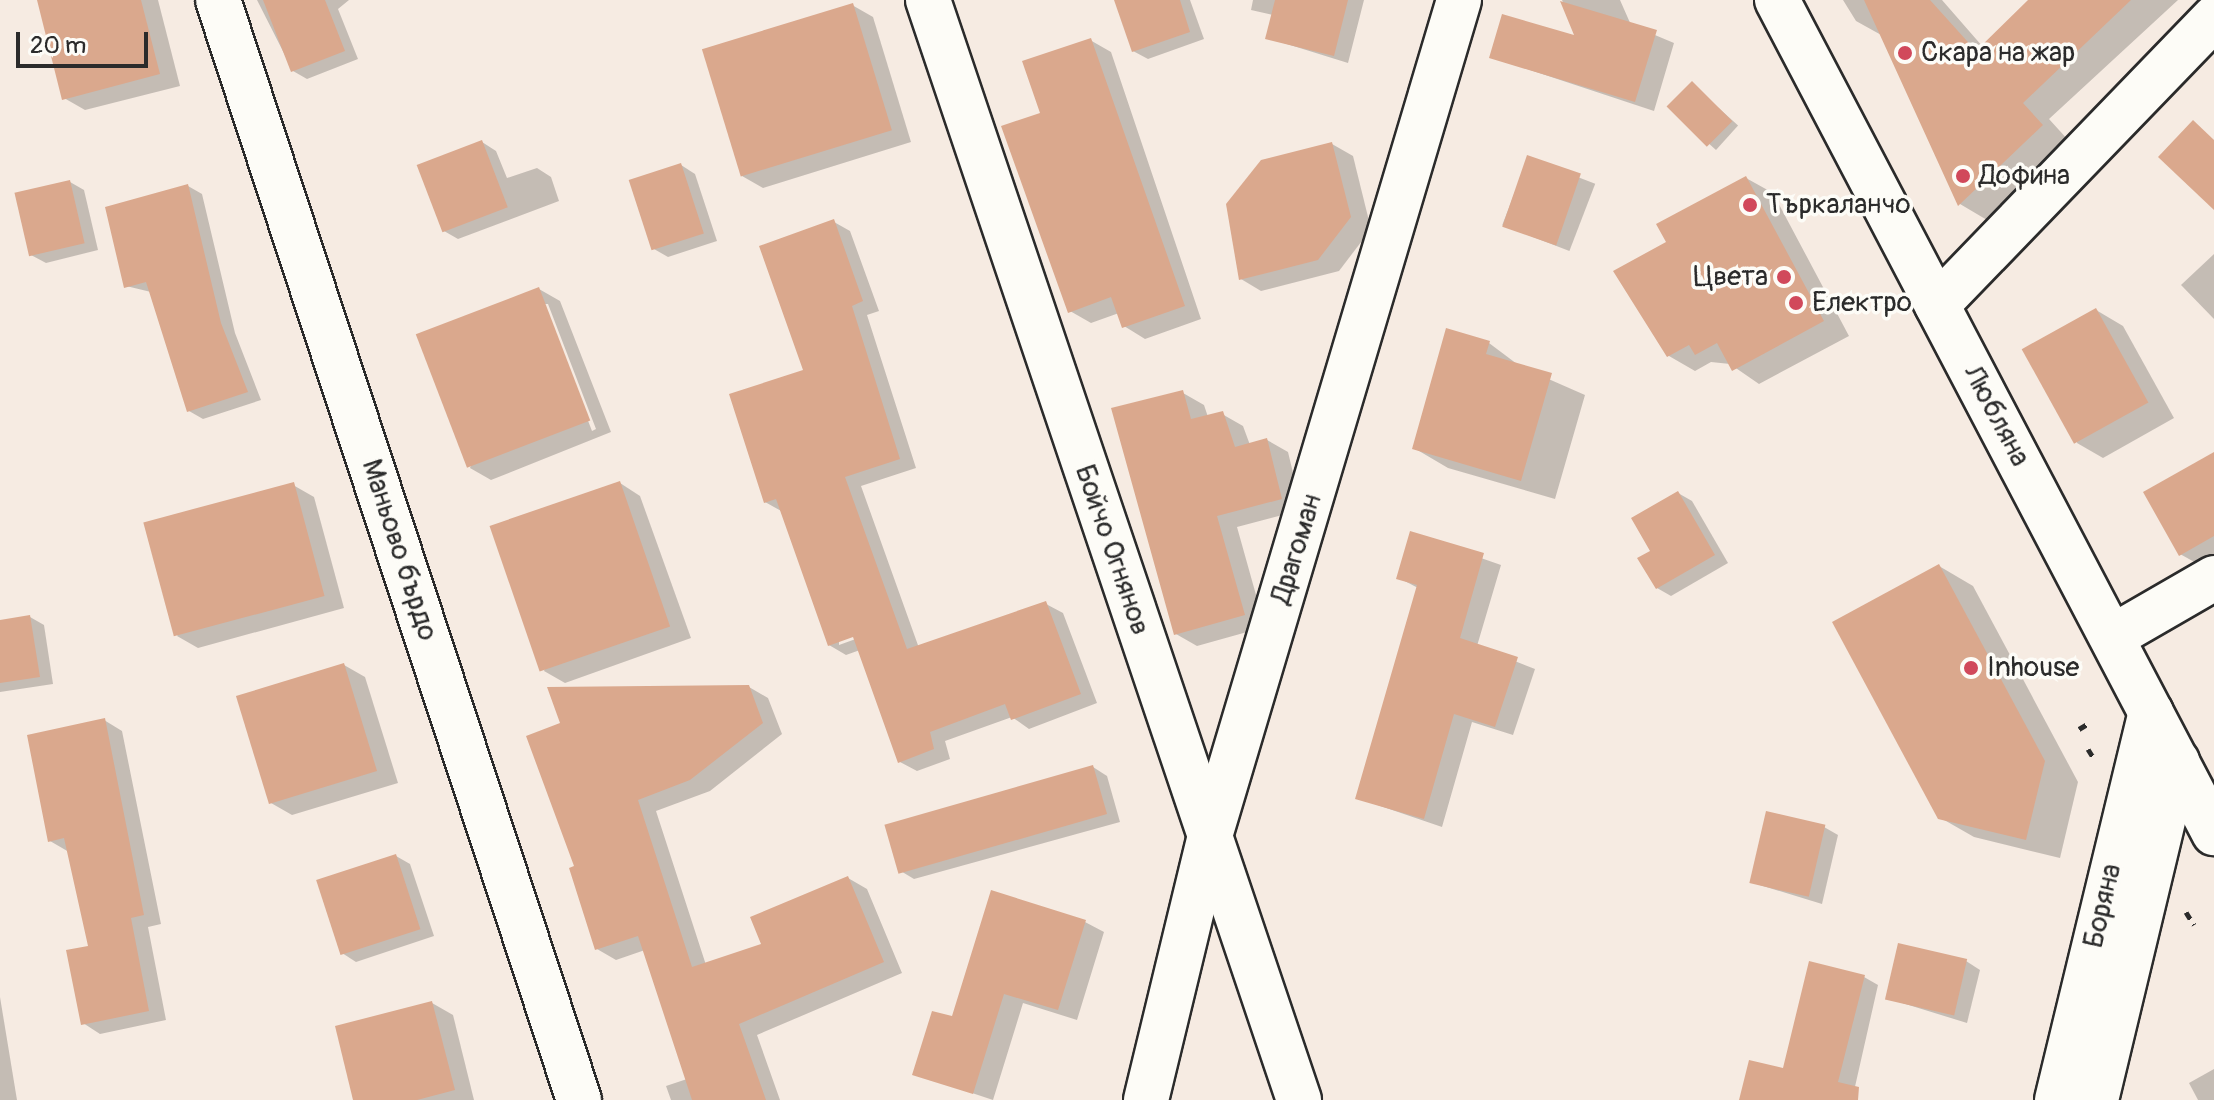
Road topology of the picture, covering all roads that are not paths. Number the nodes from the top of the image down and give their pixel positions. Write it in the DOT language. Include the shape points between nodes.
graph roads {
  1 [pos="218,0"];
  2 [pos="928,0"];
  3 [pos="1459,0"];
  4 [pos="1777,0"];
  5 [pos="2214,18"];
  6 [pos="1937,305"];
  7 [pos="2214,578"];
  8 [pos="2112,637"];
  9 [pos="2151,712"];
  10 [pos="2177,762"];
  11 [pos="2214,833"];
  12 [pos="1210,836"];
  13 [pos="579,1100"];
  14 [pos="1146,1100"];
  15 [pos="1299,1100"];
  16 [pos="2057,1100"];
  17 [pos="2096,1100"];
  1 -- 13 [label="street, Маньово бърдо"];
  2 -- 12 [label="street, Бойчо Огнянов"];
  3 -- 12 [label="street, Драгоман"];
  4 -- 6 [label="street, Любляна"];
  5 -- 6 [label="street"];
  6 -- 8 [label="street, Любляна"];
  7 -- 8 [label="street"];
  8 -- 9 [label="street, Любляна"];
  9 -- 10 [label="street, Любляна"];
  9 -- 16 [label="street, Боряна"];
  10 -- 11 [label="street, Любляна"];
  10 -- 17 [label="street, Боряна"];
  12 -- 14 [label="street, Драгоман"];
  12 -- 15 [label="street, Бойчо Огнянов"];
}
